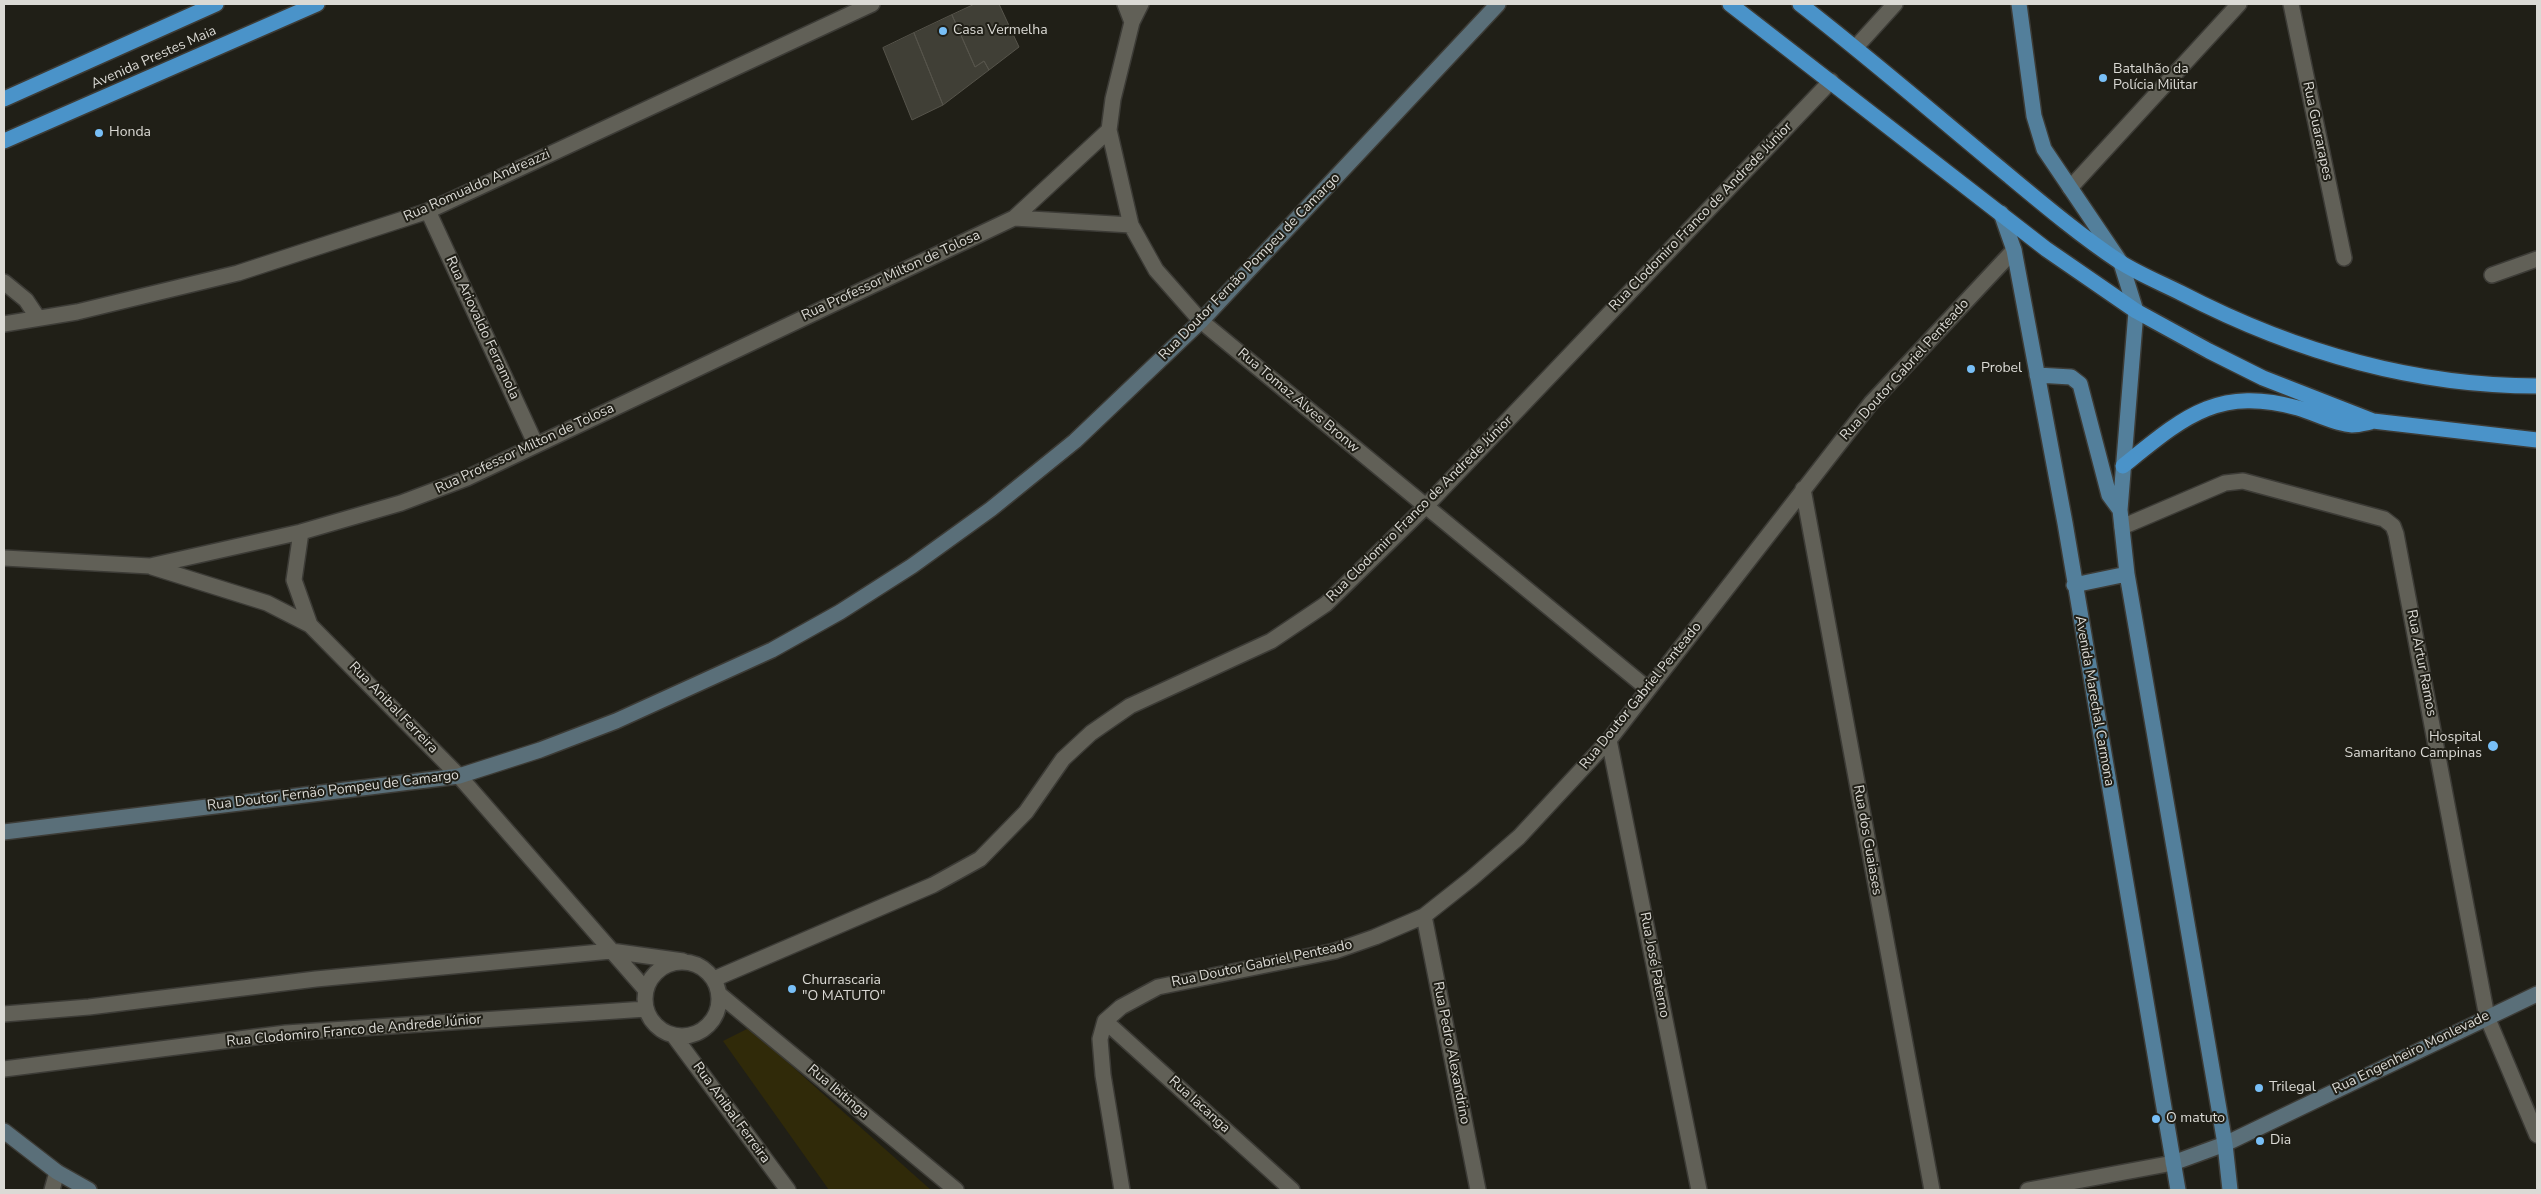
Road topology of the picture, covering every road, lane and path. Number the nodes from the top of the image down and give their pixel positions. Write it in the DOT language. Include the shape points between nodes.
graph roads {
  1 [pos="216,4"];
  2 [pos="316,4"];
  3 [pos="872,4"];
  4 [pos="1125,4"];
  5 [pos="1141,4"];
  6 [pos="1498,4"];
  7 [pos="1730,4"];
  8 [pos="1800,4"];
  9 [pos="1895,4"];
  10 [pos="2019,4"];
  11 [pos="2239,4"];
  12 [pos="2291,4"];
  13 [pos="1132,22"];
  14 [pos="1856,47"];
  15 [pos="1831,81"];
  16 [pos="33,86"];
  17 [pos="4,94"];
  18 [pos="4,99"];
  19 [pos="1109,130"];
  20 [pos="4,141"];
  21 [pos="2070,188"];
  22 [pos="428,211"];
  23 [pos="2001,213"];
  24 [pos="1014,218"];
  25 [pos="1131,225"];
  26 [pos="2014,250"];
  27 [pos="2344,258"];
  28 [pos="2537,258"];
  29 [pos="2121,263"];
  30 [pos="2492,275"];
  31 [pos="4,282"];
  32 [pos="2136,311"];
  33 [pos="38,318"];
  34 [pos="1201,321"];
  35 [pos="4,324"];
  36 [pos="2037,375"];
  37 [pos="2537,386"];
  38 [pos="2373,421"];
  39 [pos="2537,440"];
  40 [pos="536,445"];
  41 [pos="2123,466"];
  42 [pos="1803,489"];
  43 [pos="1426,507"];
  44 [pos="2120,510"];
  45 [pos="2122,527"];
  46 [pos="301,532"];
  47 [pos="4,558"];
  48 [pos="150,566"];
  49 [pos="2127,574"];
  50 [pos="2074,585"];
  51 [pos="310,624"];
  52 [pos="1648,690"];
  53 [pos="1609,740"];
  54 [pos="459,776"];
  55 [pos="4,832"];
  56 [pos="1424,916"];
  57 [pos="611,951"];
  58 [pos="683,961"];
  59 [pos="714,979"];
  60 [pos="646,989"];
  61 [pos="719,994"];
  62 [pos="2537,994"];
  63 [pos="646,1009"];
  64 [pos="4,1014"];
  65 [pos="2487,1017"];
  66 [pos="1105,1021"];
  67 [pos="674,1036"];
  68 [pos="4,1069"];
  69 [pos="4,1131"];
  70 [pos="2537,1135"];
  71 [pos="2225,1144"];
  72 [pos="2172,1163"];
  73 [pos="57,1172"];
  74 [pos="52,1190"];
  75 [pos="89,1190"];
  76 [pos="788,1190"];
  77 [pos="956,1190"];
  78 [pos="1122,1190"];
  79 [pos="1292,1190"];
  80 [pos="1478,1190"];
  81 [pos="1700,1190"];
  82 [pos="1932,1190"];
  83 [pos="2028,1190"];
  84 [pos="2178,1190"];
  85 [pos="2230,1190"];
  1 -- 16 [label="highway, Avenida Prestes Maia"];
  2 -- 20 [label="highway, Avenida Prestes Maia"];
  3 -- 22 [label="street, Rua Romualdo Andreazzi"];
  4 -- 13 [label="street"];
  5 -- 13 [label="street, Rua Tomaz Alves Bronw"];
  6 -- 34 [label="street, Rua Doutor Fernão Pompeu de Camargo"];
  7 -- 15 [label="highway"];
  8 -- 14 [label="highway"];
  9 -- 14 [label="street"];
  10 -- 21 [label="main road" via="2034,116 2044,149"];
  11 -- 21 [label="street"];
  12 -- 27 [label="street, Rua Guararapes"];
  13 -- 19 [label="street, Rua Tomaz Alves Bronw"];
  14 -- 29 [label="highway" via="2048,208"];
  15 -- 23 [label="highway"];
  15 -- 43 [label="street, Rua Clodomiro Franco de Andrede Júnior"];
  16 -- 17 [label="highway"];
  16 -- 18 [label="highway, Avenida Prestes Maia"];
  19 -- 24 [label="street, Rua Professor Milton de Tolosa"];
  19 -- 25 [label="street, Rua Tomaz Alves Bronw"];
  21 -- 29 [label="main road"];
  22 -- 33 [label="street, Rua Romualdo Andreazzi" via="238,273 142,298"];
  22 -- 40 [label="street, Rua Ariovaldo Ferramola"];
  23 -- 26 [label="main road, Avenida Marechal Carmona"];
  23 -- 32 [label="highway" via="2046,249"];
  24 -- 25 [label="street, Rua Professor Milton de Tolosa"];
  24 -- 40 [label="street, Rua Professor Milton de Tolosa"];
  25 -- 34 [label="street, Rua Tomaz Alves Bronw" via="1156,270"];
  26 -- 36 [label="main road, Avenida Marechal Carmona"];
  26 -- 42 [label="street, Rua Doutor Gabriel Penteado" via="1872,403"];
  28 -- 30 [label="street"];
  29 -- 32 [label="main road"];
  29 -- 37 [label="highway" via="2252,328 2308,348 2369,366 2490,386"];
  31 -- 33 [label="street" via="26,300"];
  32 -- 38 [label="highway" via="2263,378"];
  32 -- 41 [label="main road"];
  33 -- 35 [label="street, Rua Romualdo Andreazzi"];
  34 -- 43 [label="street, Rua Tomaz Alves Bronw"];
  34 -- 54 [label="street, Rua Doutor Fernão Pompeu de Camargo" via="1075,441 991,509 912,566 840,612 772,650 642,710 540,750"];
  36 -- 44 [label="main road" via="2071,377 2080,384 2109,495"];
  36 -- 50 [label="main road, Avenida Marechal Carmona"];
  38 -- 39 [label="highway"];
  38 -- 41 [label="highway" via="2353,425 2257,400 2230,401 2172,427"];
  40 -- 46 [label="street, Rua Professor Milton de Tolosa" via="467,478 409,500"];
  41 -- 44 [label="main road"];
  42 -- 52 [label="street, Rua Doutor Gabriel Penteado"];
  42 -- 82 [label="street, Rua dos Guaiases"];
  43 -- 52 [label="street, Rua Tomaz Alves Bronw"];
  43 -- 59 [label="street, Rua Clodomiro Franco de Andrede Júnior" via="1326,604 1297,625 1271,641 1130,706 1091,733 1063,759 1026,812 980,859 933,885"];
  44 -- 45 [label="main road"];
  45 -- 49 [label="main road"];
  45 -- 65 [label="street, Rua Artur Ramos" via="2225,483 2243,480 2384,519 2392,526 2400,554"];
  46 -- 48 [label="street, Rua Professor Milton de Tolosa"];
  46 -- 51 [label="street" via="294,580"];
  47 -- 48 [label="street, Rua Professor Milton de Tolosa"];
  48 -- 51 [label="street, Rua Anibal Ferreira" via="267,603"];
  49 -- 50 [label="main road"];
  49 -- 71 [label="main road"];
  50 -- 72 [label="main road, Avenida Marechal Carmona"];
  51 -- 54 [label="street, Rua Anibal Ferreira"];
  52 -- 53 [label="street, Rua Doutor Gabriel Penteado"];
  53 -- 56 [label="street, Rua Doutor Gabriel Penteado" via="1519,836"];
  53 -- 81 [label="street, Rua José Paterno"];
  54 -- 55 [label="street, Rua Doutor Fernão Pompeu de Camargo"];
  54 -- 57 [label="street, Rua Anibal Ferreira"];
  56 -- 66 [label="street, Rua Doutor Gabriel Penteado" via="1335,951 1158,986 1121,1006"];
  56 -- 80 [label="street, Rua Pedro Alexandrino"];
  57 -- 58 [label="street"];
  57 -- 60 [label="street, Rua Anibal Ferreira"];
  57 -- 64 [label="street" via="316,979 89,1007"];
  58 -- 59 [label="street" via="695,963"];
  58 -- 60 [label="street" via="659,968"];
  59 -- 61 [label="street"];
  60 -- 63 [label="street"];
  61 -- 67 [label="street" via="715,1017 707,1027 692,1035"];
  61 -- 77 [label="street, Rua Ibitinga"];
  62 -- 65 [label="street, Rua Engenheiro Monlevade"];
  63 -- 67 [label="street, Rua Anibal Ferreira" via="656,1026"];
  63 -- 68 [label="street, Rua Clodomiro Franco de Andrede Júnior" via="286,1033"];
  65 -- 70 [label="street, Rua Artur Ramos"];
  65 -- 71 [label="street, Rua Engenheiro Monlevade"];
  66 -- 78 [label="street" via="1100,1039 1103,1075"];
  66 -- 79 [label="street, Rua Iacanga"];
  67 -- 76 [label="street, Rua Anibal Ferreira"];
  69 -- 73 [label="street"];
  71 -- 72 [label="street, Rua Engenheiro Monlevade"];
  71 -- 85 [label="main road"];
  72 -- 83 [label="street, Rua Engenheiro Monlevade"];
  72 -- 84 [label="main road, Avenida Marechal Carmona"];
  73 -- 74 [label="street"];
  73 -- 75 [label="street"];
}
